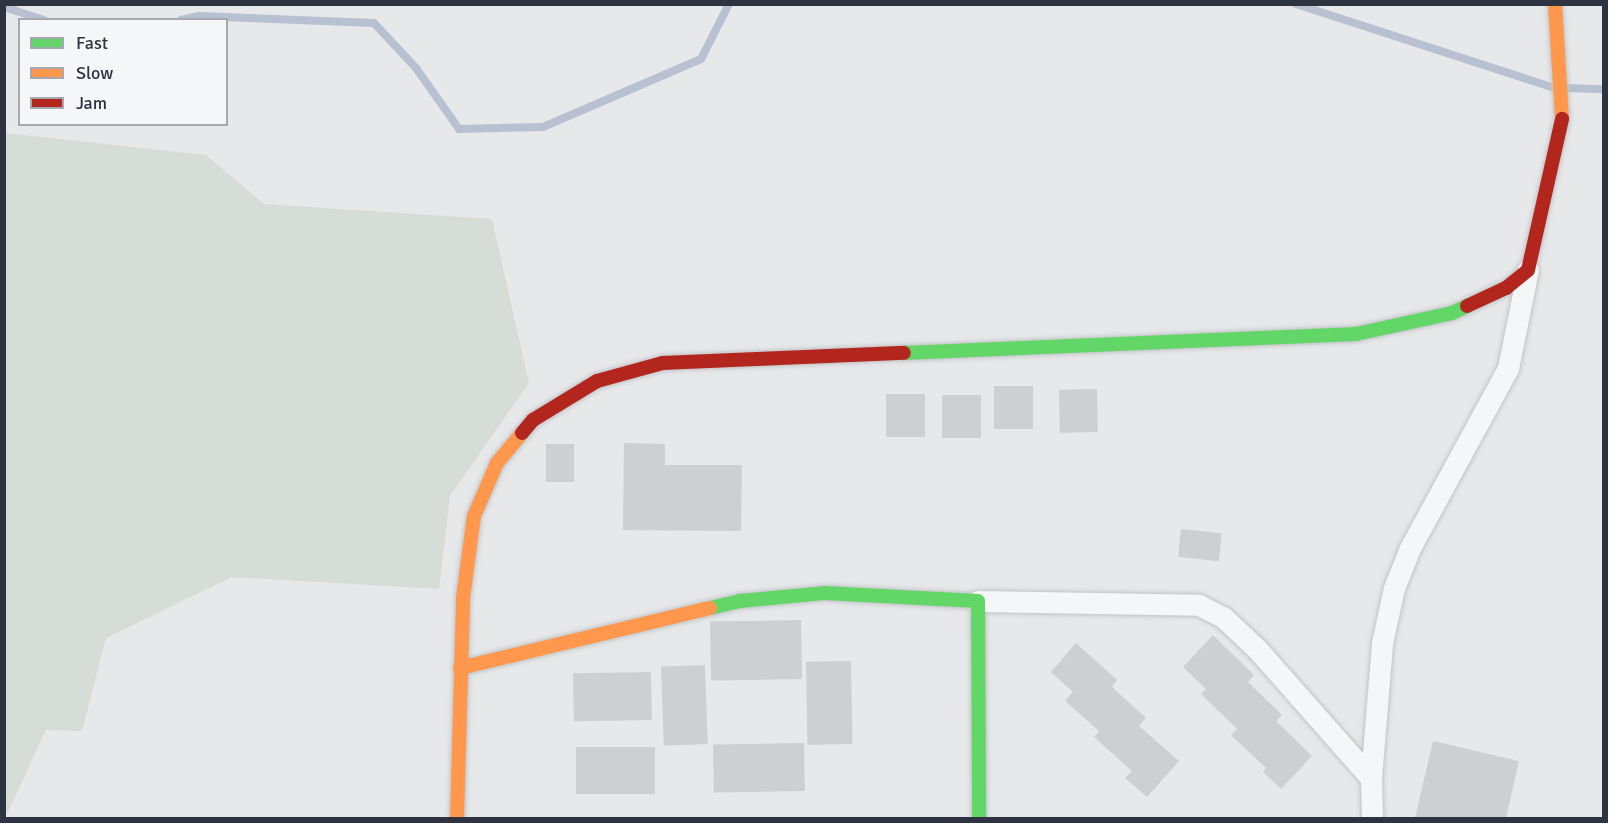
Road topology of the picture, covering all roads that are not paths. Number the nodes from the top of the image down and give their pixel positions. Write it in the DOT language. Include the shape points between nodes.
graph roads {
  1 [pos="1555,4"];
  2 [pos="1528,270"];
  3 [pos="978,601"];
  4 [pos="460,668"];
  5 [pos="1371,778"];
  6 [pos="457,819"];
  7 [pos="979,819"];
  8 [pos="1372,819"];
  1 -- 2 [label="main road" via="1563,114"];
  2 -- 4 [label="main road" via="1506,288 1452,313 1356,334 663,363 597,381 533,420 497,463 474,516 463,598"];
  2 -- 5 [label="street" via="1508,368 1410,548 1394,588 1382,643"];
  3 -- 4 [label="main road" via="824,593 740,601"];
  3 -- 5 [label="street" via="1199,605 1223,617 1258,650"];
  3 -- 7 [label="main road"];
  4 -- 6 [label="main road"];
  5 -- 8 [label="street"];
}
